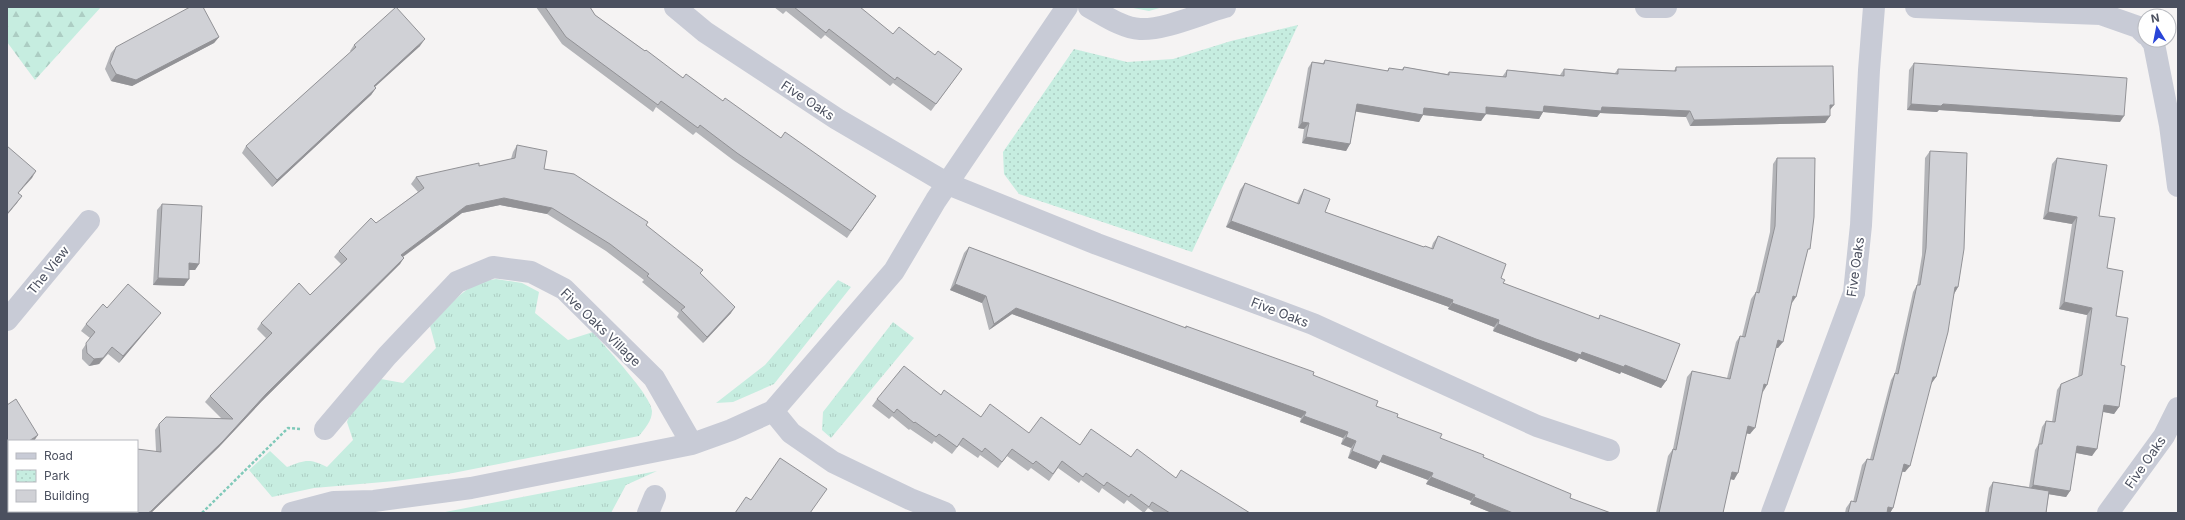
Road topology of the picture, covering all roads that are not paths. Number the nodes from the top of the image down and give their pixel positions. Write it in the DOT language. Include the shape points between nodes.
graph roads {
  1 [pos="675,7"];
  2 [pos="1067,7"];
  3 [pos="1089,7"];
  4 [pos="1225,7"];
  5 [pos="1646,7"];
  6 [pos="1666,7"];
  7 [pos="1874,7"];
  8 [pos="1916,7"];
  9 [pos="2137,27"];
  10 [pos="2155,48"];
  11 [pos="948,184"];
  12 [pos="2178,186"];
  13 [pos="89,221"];
  14 [pos="7,320"];
  15 [pos="2178,408"];
  16 [pos="773,411"];
  17 [pos="325,429"];
  18 [pos="692,444"];
  19 [pos="1609,450"];
  20 [pos="375,507"];
  21 [pos="292,513"];
  22 [pos="945,513"];
  23 [pos="1772,513"];
  24 [pos="2108,513"];
  1 -- 11 [label="street, Five Oaks" via="705,32 837,119"];
  2 -- 11 [label="street"];
  3 -- 4 [label="street" via="1121,24 1140,29 1164,25"];
  5 -- 6 [label="street"];
  7 -- 23 [label="street, Five Oaks" via="1861,225 1854,293"];
  8 -- 9 [label="street" via="2101,14"];
  10 -- 12 [label="street" via="2170,125"];
  11 -- 16 [label="street" via="894,271"];
  11 -- 19 [label="street, Five Oaks" via="1097,244 1313,324 1538,426"];
  13 -- 14 [label="street, The View"];
  15 -- 24 [label="street, Five Oaks" via="2164,436"];
  16 -- 18 [label="street"];
  16 -- 22 [label="street" via="791,433 833,462"];
  17 -- 18 [label="street, Five Oaks Village" via="387,356 457,282 493,267 531,272 564,289 654,378"];
  18 -- 20 [label="street"];
  20 -- 21 [label="street" via="334,502"];
}
